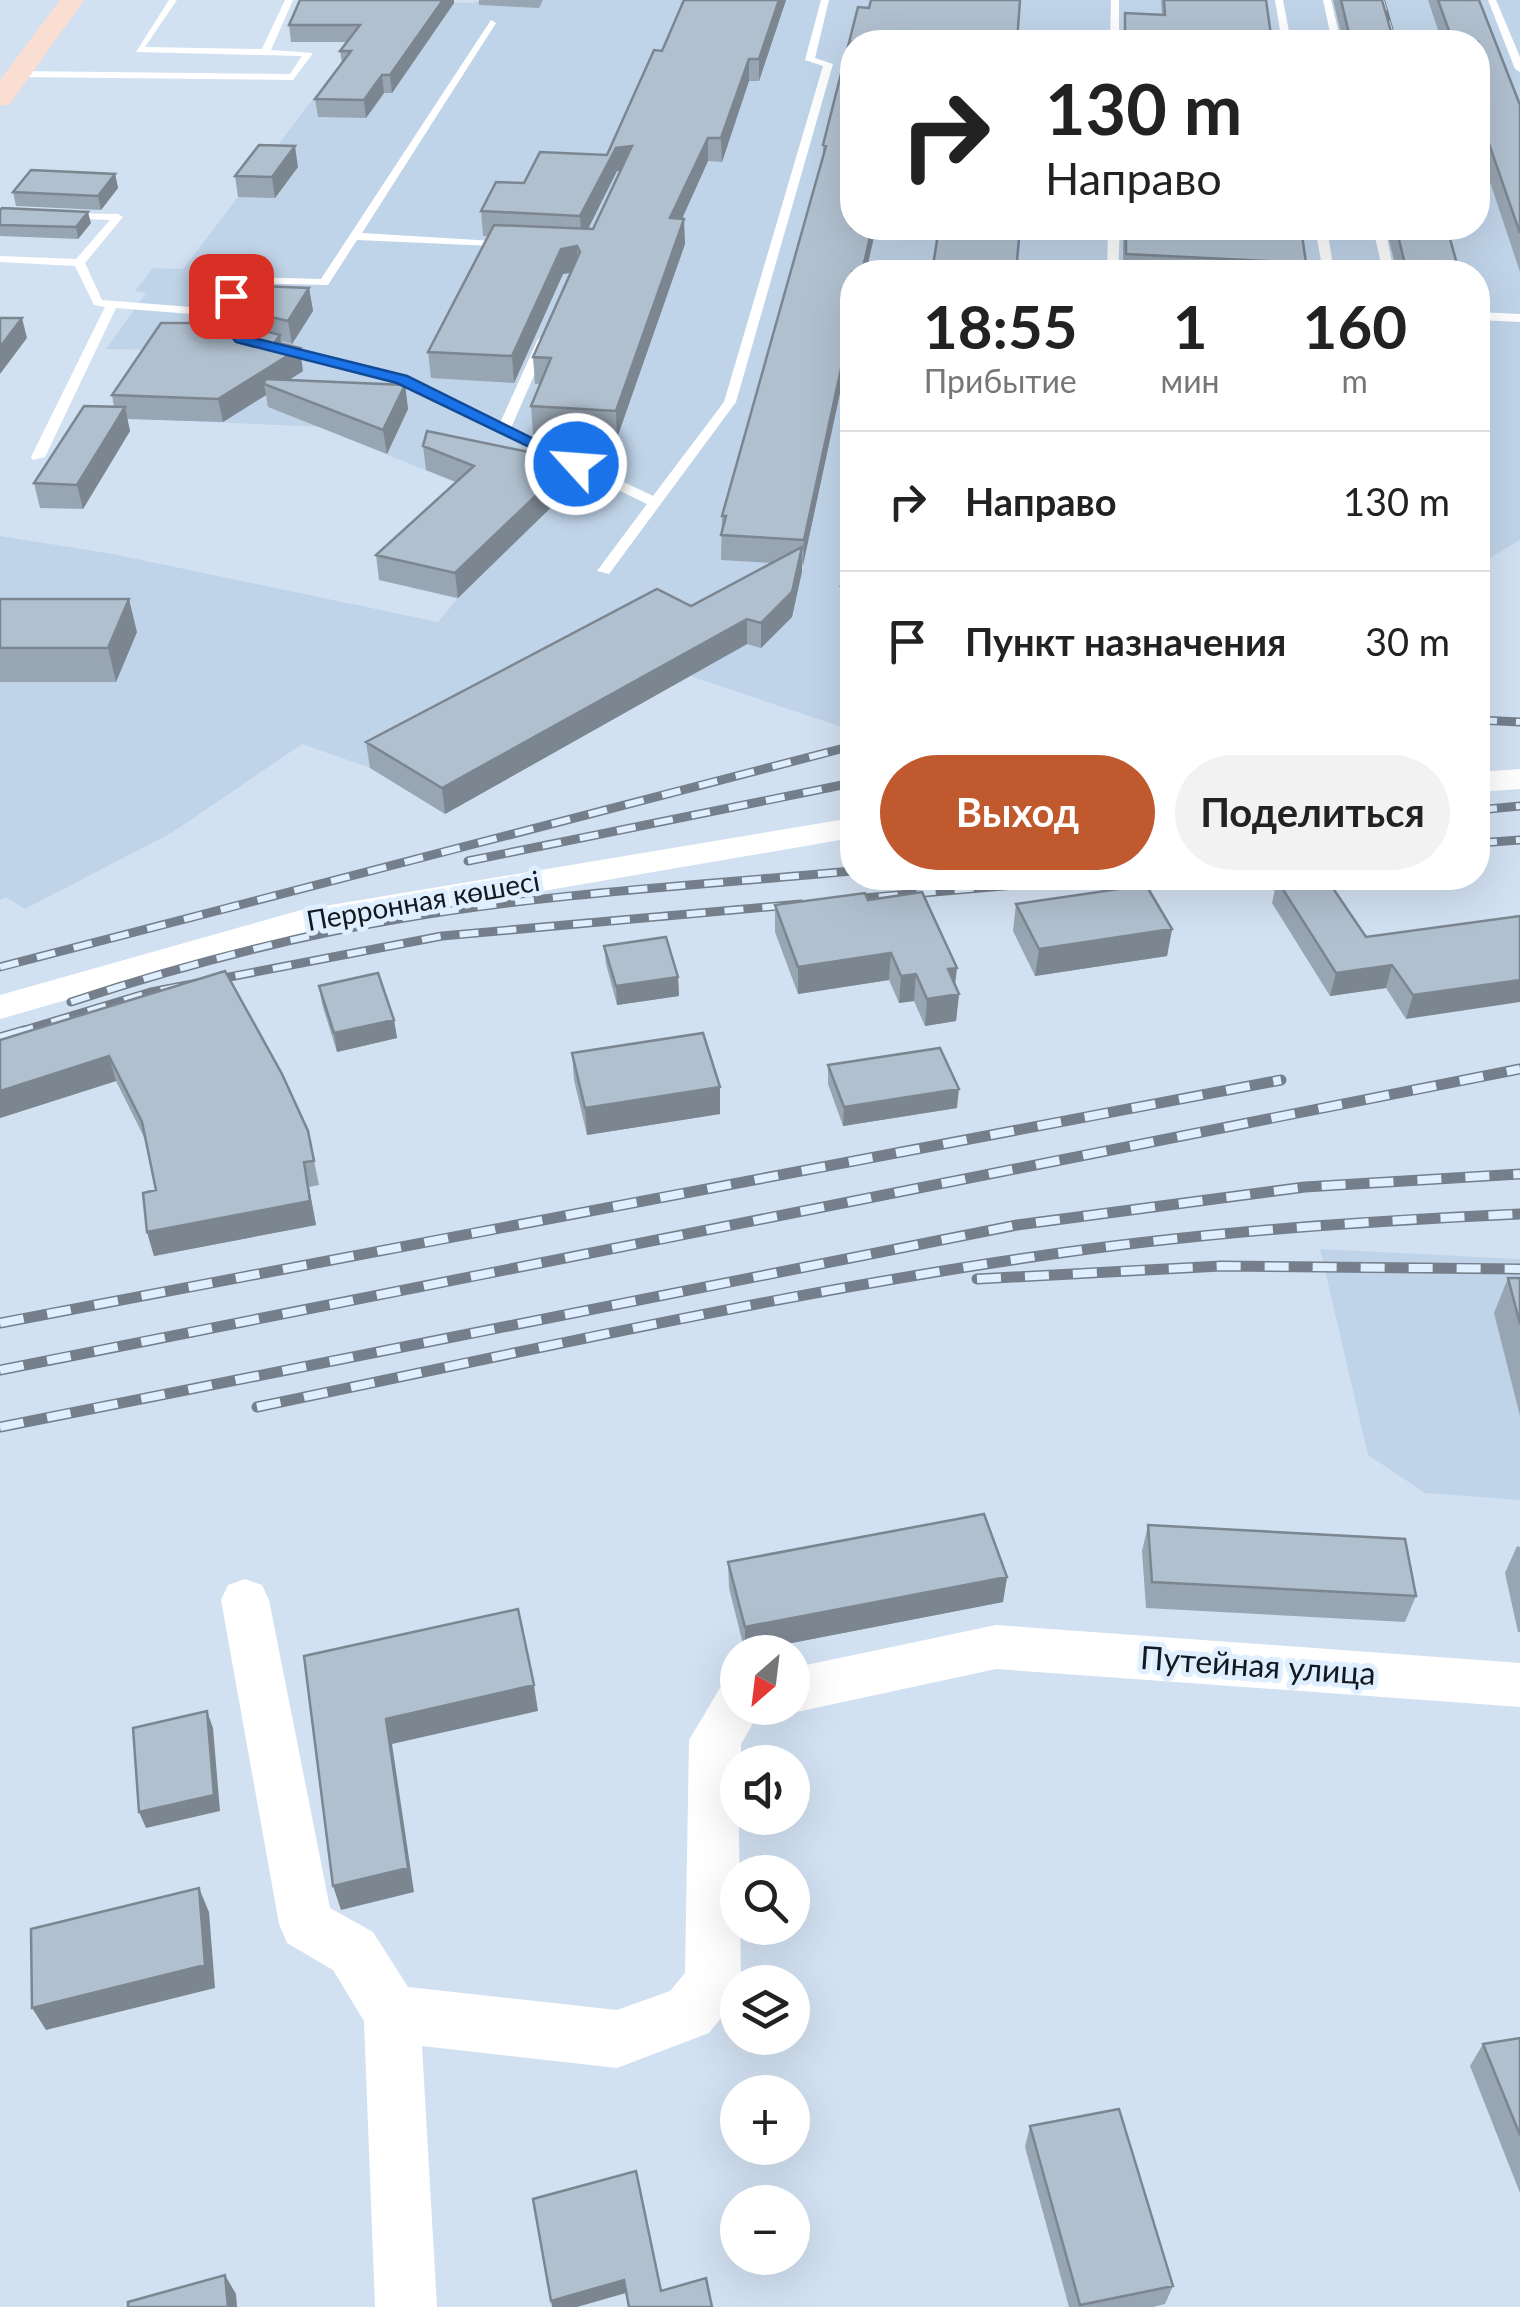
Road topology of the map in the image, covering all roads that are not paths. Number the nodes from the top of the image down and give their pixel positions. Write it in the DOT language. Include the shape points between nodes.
graph roads {
  1 [pos="72,0"];
  2 [pos="173,0"];
  3 [pos="288,0"];
  4 [pos="825,0"];
  5 [pos="1116,0"];
  6 [pos="1279,0"];
  7 [pos="1327,0"];
  8 [pos="1492,0"];
  9 [pos="492,23"];
  10 [pos="1115,30"];
  11 [pos="1285,30"];
  12 [pos="1334,30"];
  13 [pos="36,50"];
  14 [pos="265,52"];
  15 [pos="0,53"];
  16 [pos="1520,69"];
  17 [pos="18,74"];
  18 [pos="0,98"];
  19 [pos="59,214"];
  20 [pos="354,236"];
  21 [pos="530,246"];
  22 [pos="0,259"];
  23 [pos="79,263"];
  24 [pos="112,304"];
  25 [pos="219,313"];
  26 [pos="1490,317"];
  27 [pos="1520,318"];
  28 [pos="549,327"];
  29 [pos="504,429"];
  30 [pos="38,457"];
  31 [pos="654,502"];
  32 [pos="604,571"];
  33 [pos="1520,779"];
  34 [pos="1490,781"];
  35 [pos="840,830"];
  36 [pos="0,1007"];
  37 [pos="245,1600"];
  38 [pos="1520,1685"];
  39 [pos="810,1687"];
  40 [pos="725,1725"];
  41 [pos="392,2014"];
  42 [pos="406,2307"];
  1 -- 13 [label="main road"];
  2 -- 14 [label="lane" via="140,50"];
  3 -- 14 [label="lane"];
  4 -- 31 [label="lane" via="810,60 828,64 730,402"];
  5 -- 10 [label="lane"];
  6 -- 11 [label="lane"];
  7 -- 12 [label="lane"];
  8 -- 16 [label="lane"];
  9 -- 20 [label="lane"];
  13 -- 15 [label="main road"];
  13 -- 17 [label="main road"];
  14 -- 17 [label="lane" via="308,53 293,77"];
  17 -- 18 [label="main road"];
  19 -- 23 [label="lane" via="118,217"];
  20 -- 21 [label="lane"];
  20 -- 25 [label="lane" via="324,283 243,279"];
  22 -- 23 [label="lane"];
  23 -- 24 [label="lane" via="98,303"];
  24 -- 25 [label="lane"];
  24 -- 30 [label="lane"];
  25 -- 29 [label="lane" via="241,339 402,380"];
  26 -- 27 [label="lane"];
  28 -- 29 [label="lane"];
  29 -- 31 [label="lane"];
  31 -- 32 [label="lane"];
  33 -- 34 [label="street"];
  35 -- 36 [label="street, Перронная көшесі" via="301,922"];
  37 -- 41 [label="street" via="306,1924 353,1951"];
  38 -- 39 [label="street, Путейная улица" via="996,1648"];
  40 -- 41 [label="street" via="716,1740 713,1983 689,2013 617,2039"];
  41 -- 42 [label="street"];
}
